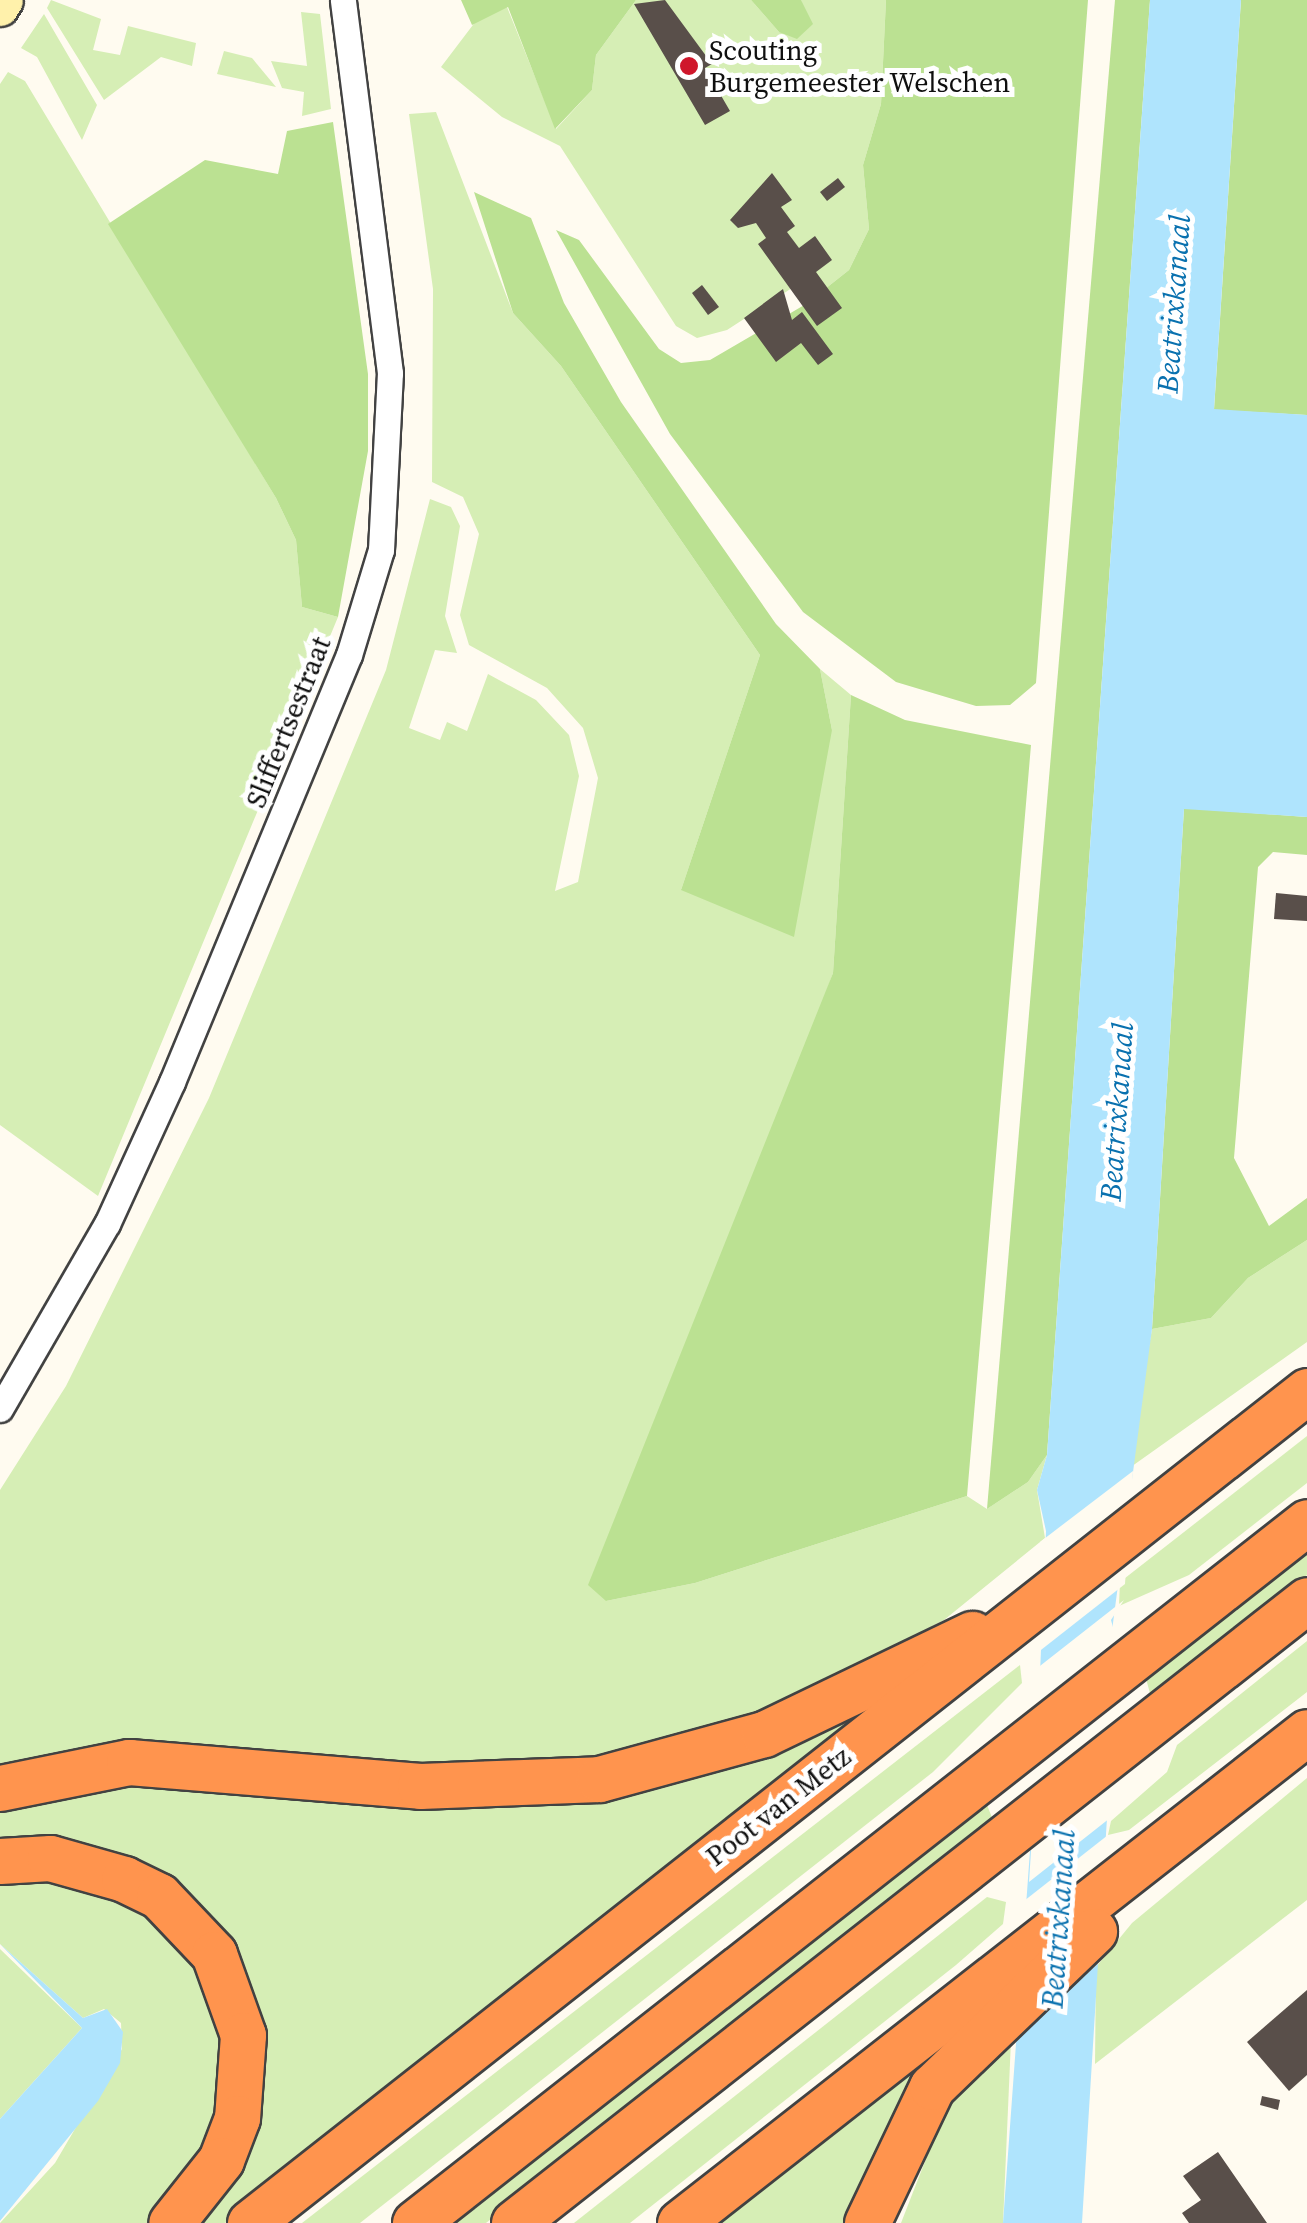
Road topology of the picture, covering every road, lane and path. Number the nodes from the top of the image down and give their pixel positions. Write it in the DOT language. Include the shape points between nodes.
graph roads {
  1 [pos="5,0"];
  2 [pos="343,0"];
  3 [pos="0,8"];
  4 [pos="1307,1391"];
  5 [pos="0,1409"];
  6 [pos="1307,1522"];
  7 [pos="1307,1600"];
  8 [pos="1025,1613"];
  9 [pos="1307,1732"];
  10 [pos="0,1788"];
  11 [pos="0,1861"];
  12 [pos="1110,1901"];
  13 [pos="171,2223"];
  14 [pos="250,2223"];
  15 [pos="415,2223"];
  16 [pos="514,2223"];
  17 [pos="680,2223"];
  18 [pos="867,2223"];
  1 -- 3 [label="street"];
  2 -- 5 [label="street, Sliffertsestraat" via="390,373 381,550 349,656 172,1082 97,1241"];
  4 -- 8 [label="highway, Poot van Metz"];
  6 -- 15 [label="highway"];
  7 -- 16 [label="highway"];
  8 -- 10 [label="highway" via="921,1654 764,1734 599,1778 420,1786 129,1762"];
  8 -- 14 [label="highway, Poot van Metz"];
  9 -- 12 [label="highway"];
  11 -- 13 [label="highway" via="50,1858 124,1879 159,1896 214,1954 243,2035 238,2118 221,2160"];
  12 -- 17 [label="highway" via="1004,1966"];
  12 -- 18 [label="highway" via="912,2115"];
}
